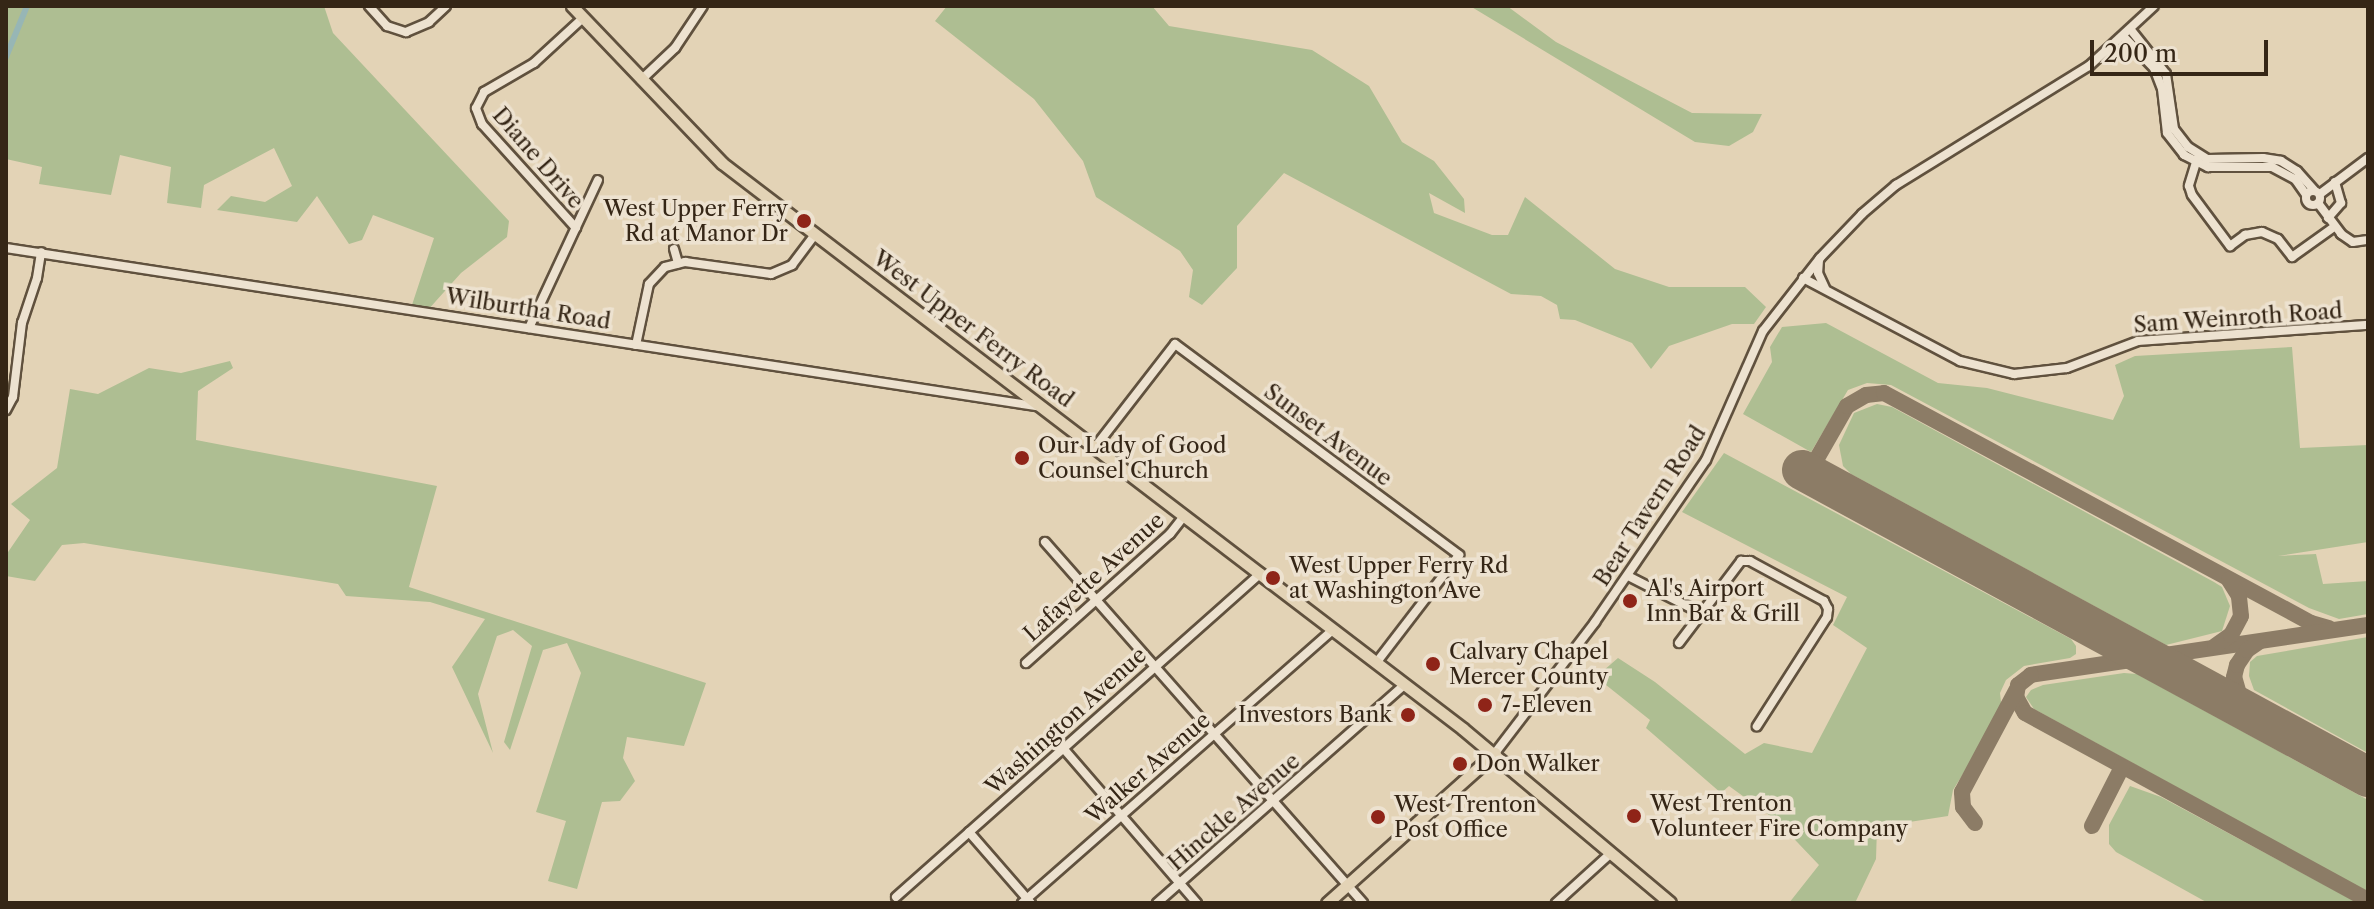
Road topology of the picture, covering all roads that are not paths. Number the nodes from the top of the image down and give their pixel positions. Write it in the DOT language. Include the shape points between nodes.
graph roads {
  1 [pos="369,6"];
  2 [pos="446,6"];
  3 [pos="572,6"];
  4 [pos="703,6"];
  5 [pos="2154,6"];
  6 [pos="583,18"];
  7 [pos="2128,34"];
  8 [pos="641,80"];
  9 [pos="2368,158"];
  10 [pos="2197,159"];
  11 [pos="598,180"];
  12 [pos="2335,182"];
  13 [pos="2315,196"];
  14 [pos="2328,218"];
  15 [pos="2334,227"];
  16 [pos="576,228"];
  17 [pos="815,235"];
  18 [pos="2368,240"];
  19 [pos="6,248"];
  20 [pos="674,249"];
  21 [pos="41,252"];
  22 [pos="1819,259"];
  23 [pos="678,263"];
  24 [pos="1803,278"];
  25 [pos="1829,292"];
  26 [pos="2368,325"];
  27 [pos="529,328"];
  28 [pos="636,345"];
  29 [pos="1008,381"];
  30 [pos="997,401"];
  31 [pos="1009,402"];
  32 [pos="1043,407"];
  33 [pos="6,410"];
  34 [pos="1096,446"];
  35 [pos="1185,515"];
  36 [pos="1045,542"];
  37 [pos="1261,573"];
  38 [pos="1628,576"];
  39 [pos="1096,600"];
  40 [pos="1701,613"];
  41 [pos="1334,629"];
  42 [pos="1679,643"];
  43 [pos="1377,662"];
  44 [pos="1026,663"];
  45 [pos="1155,667"];
  46 [pos="1405,684"];
  47 [pos="1757,726"];
  48 [pos="1214,734"];
  49 [pos="1063,748"];
  50 [pos="1495,753"];
  51 [pos="1272,801"];
  52 [pos="1121,815"];
  53 [pos="969,832"];
  54 [pos="1611,853"];
  55 [pos="1180,883"];
  56 [pos="1348,885"];
  57 [pos="896,897"];
  58 [pos="1027,901"];
  59 [pos="1157,903"];
  60 [pos="1197,903"];
  61 [pos="1327,903"];
  62 [pos="1363,903"];
  63 [pos="1556,903"];
  64 [pos="1670,903"];
  1 -- 2 [label="street" via="387,26 406,32 429,22"];
  3 -- 6 [label="main road, West Upper Ferry Road"];
  4 -- 8 [label="street" via="680,42"];
  5 -- 7 [label="street, Bear Tavern Road"];
  6 -- 8 [label="main road, West Upper Ferry Road"];
  6 -- 16 [label="street, Diane Drive" via="544,56 484,92 476,108 482,124"];
  7 -- 10 [label="street" via="2161,64 2169,83 2174,129"];
  7 -- 22 [label="street, Bear Tavern Road" via="2071,78 1896,185"];
  8 -- 17 [label="main road, West Upper Ferry Road" via="710,153"];
  9 -- 12 [label="street"];
  10 -- 13 [label="street" via="2281,161 2297,171"];
  10 -- 15 [label="street" via="2189,186 2192,195 2230,246 2245,235 2262,232 2278,239 2292,257"];
  11 -- 16 [label="street, Diane Drive"];
  12 -- 13 [label="street"];
  12 -- 14 [label="street" via="2341,203"];
  13 -- 14 [label="street"];
  14 -- 15 [label="street"];
  15 -- 18 [label="street" via="2353,242"];
  16 -- 27 [label="street, Diane Drive"];
  17 -- 23 [label="street" via="792,265 771,274"];
  17 -- 29 [label="main road, West Upper Ferry Road"];
  19 -- 21 [label="street, Wilburtha Road"];
  20 -- 23 [label="street"];
  21 -- 27 [label="street, Wilburtha Road"];
  21 -- 33 [label="street" via="22,323 13,397"];
  22 -- 24 [label="street, Bear Tavern Road"];
  22 -- 25 [label="street" via="1819,277"];
  23 -- 28 [label="street" via="659,271 649,284"];
  24 -- 25 [label="street, Sam Weinroth Road"];
  24 -- 38 [label="street, Bear Tavern Road" via="1763,331 1706,460"];
  25 -- 26 [label="street, Sam Weinroth Road" via="1960,361 2014,374 2067,368 2138,341"];
  27 -- 28 [label="street, Wilburtha Road"];
  28 -- 30 [label="street, Wilburtha Road"];
  29 -- 30 [label="street"];
  29 -- 31 [label="street"];
  29 -- 32 [label="main road, West Upper Ferry Road"];
  30 -- 31 [label="street, Wilburtha Road"];
  31 -- 32 [label="street, Wilburtha Road"];
  32 -- 34 [label="main road, West Upper Ferry Road"];
  34 -- 35 [label="main road, West Upper Ferry Road"];
  34 -- 43 [label="street, Sunset Avenue" via="1175,344 1459,555"];
  35 -- 37 [label="main road, West Upper Ferry Road"];
  35 -- 39 [label="street, Lafayette Avenue"];
  36 -- 39 [label="street"];
  37 -- 41 [label="main road, West Upper Ferry Road"];
  37 -- 45 [label="street, Washington Avenue"];
  38 -- 40 [label="street"];
  38 -- 50 [label="street, Bear Tavern Road"];
  39 -- 44 [label="street, Lafayette Avenue"];
  39 -- 45 [label="street"];
  40 -- 42 [label="street"];
  40 -- 47 [label="street" via="1734,566 1750,561 1827,604 1827,617"];
  41 -- 43 [label="main road, West Upper Ferry Road"];
  41 -- 48 [label="street, Walker Avenue"];
  43 -- 46 [label="main road, West Upper Ferry Road"];
  45 -- 48 [label="street"];
  45 -- 49 [label="street, Washington Avenue"];
  46 -- 50 [label="main road, West Upper Ferry Road"];
  46 -- 51 [label="street, Hinckle Avenue"];
  48 -- 51 [label="street"];
  48 -- 52 [label="street, Walker Avenue"];
  49 -- 52 [label="street"];
  49 -- 53 [label="street, Washington Avenue"];
  50 -- 54 [label="main road, West Upper Ferry Road"];
  50 -- 56 [label="main road"];
  51 -- 55 [label="street, Hinckle Avenue"];
  51 -- 56 [label="street"];
  52 -- 55 [label="street"];
  52 -- 58 [label="street, Walker Avenue"];
  53 -- 57 [label="street, Washington Avenue"];
  53 -- 58 [label="street"];
  54 -- 63 [label="street"];
  54 -- 64 [label="main road, West Upper Ferry Road"];
  55 -- 59 [label="street, Hinckle Avenue"];
  55 -- 60 [label="street"];
  56 -- 61 [label="main road"];
  56 -- 62 [label="street"];
}
